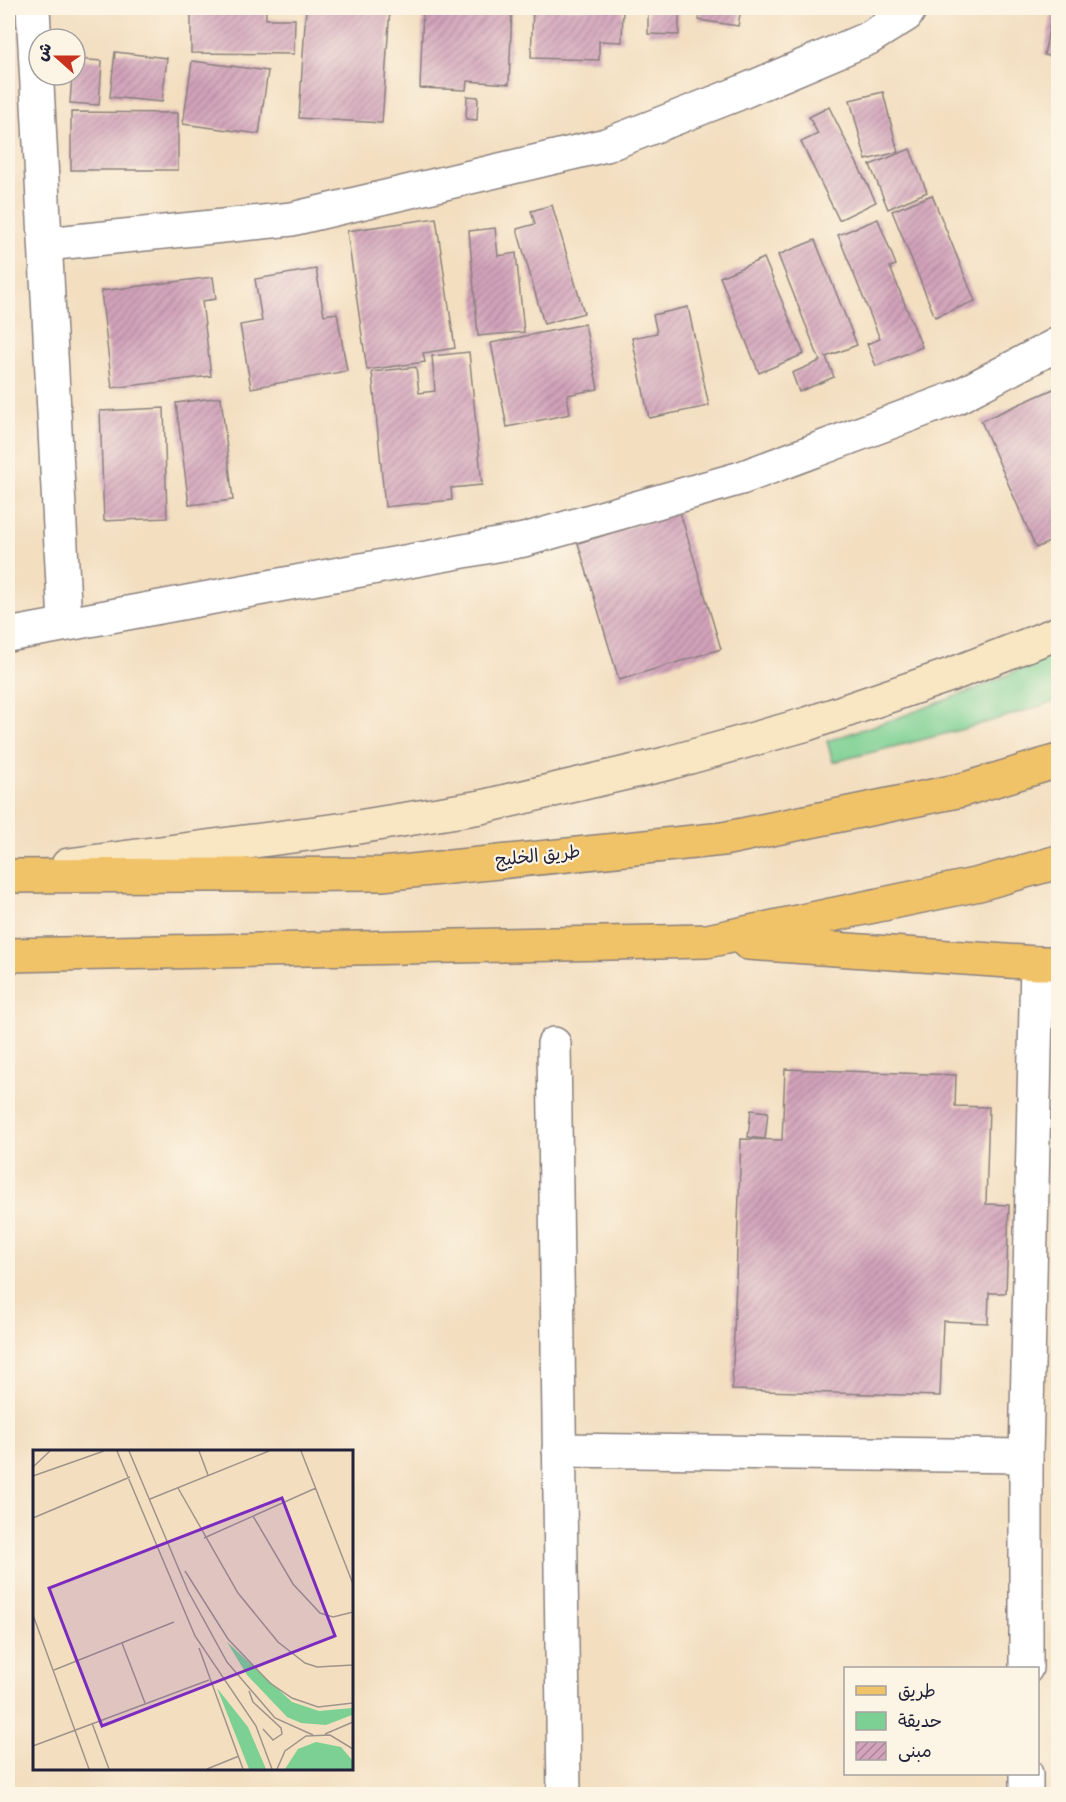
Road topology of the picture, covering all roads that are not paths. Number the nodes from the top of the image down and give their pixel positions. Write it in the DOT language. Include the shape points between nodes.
graph roads {
  1 [pos="33,8"];
  2 [pos="910,8"];
  3 [pos="46,244"];
  4 [pos="1059,344"];
  5 [pos="65,623"];
  6 [pos="1059,633"];
  7 [pos="8,635"];
  8 [pos="1059,761"];
  9 [pos="1059,862"];
  10 [pos="8,874"];
  11 [pos="707,940"];
  12 [pos="8,955"];
  13 [pos="1048,963"];
  14 [pos="554,1044"];
  15 [pos="559,1450"];
  16 [pos="1026,1456"];
  17 [pos="1026,1667"];
  18 [pos="1026,1775"];
  19 [pos="564,1794"];
  20 [pos="1026,1794"];
  1 -- 3 [label="street"];
  2 -- 3 [label="street" via="906,15 869,38 606,145 292,219"];
  3 -- 5 [label="street"];
  4 -- 5 [label="street" via="955,398 741,478 524,540"];
  5 -- 7 [label="street"];
  6 -- 10 [label="main road" via="807,724 665,764 492,804 346,829"];
  8 -- 10 [label="main road, طريق الخليج" via="962,790 723,838 382,874"];
  9 -- 11 [label="main road" via="979,884"];
  11 -- 12 [label="main road"];
  11 -- 13 [label="main road"];
  13 -- 16 [label="street"];
  14 -- 15 [label="street"];
  15 -- 16 [label="street"];
  15 -- 19 [label="street"];
  16 -- 17 [label="street"];
  18 -- 20 [label="street"];
}
